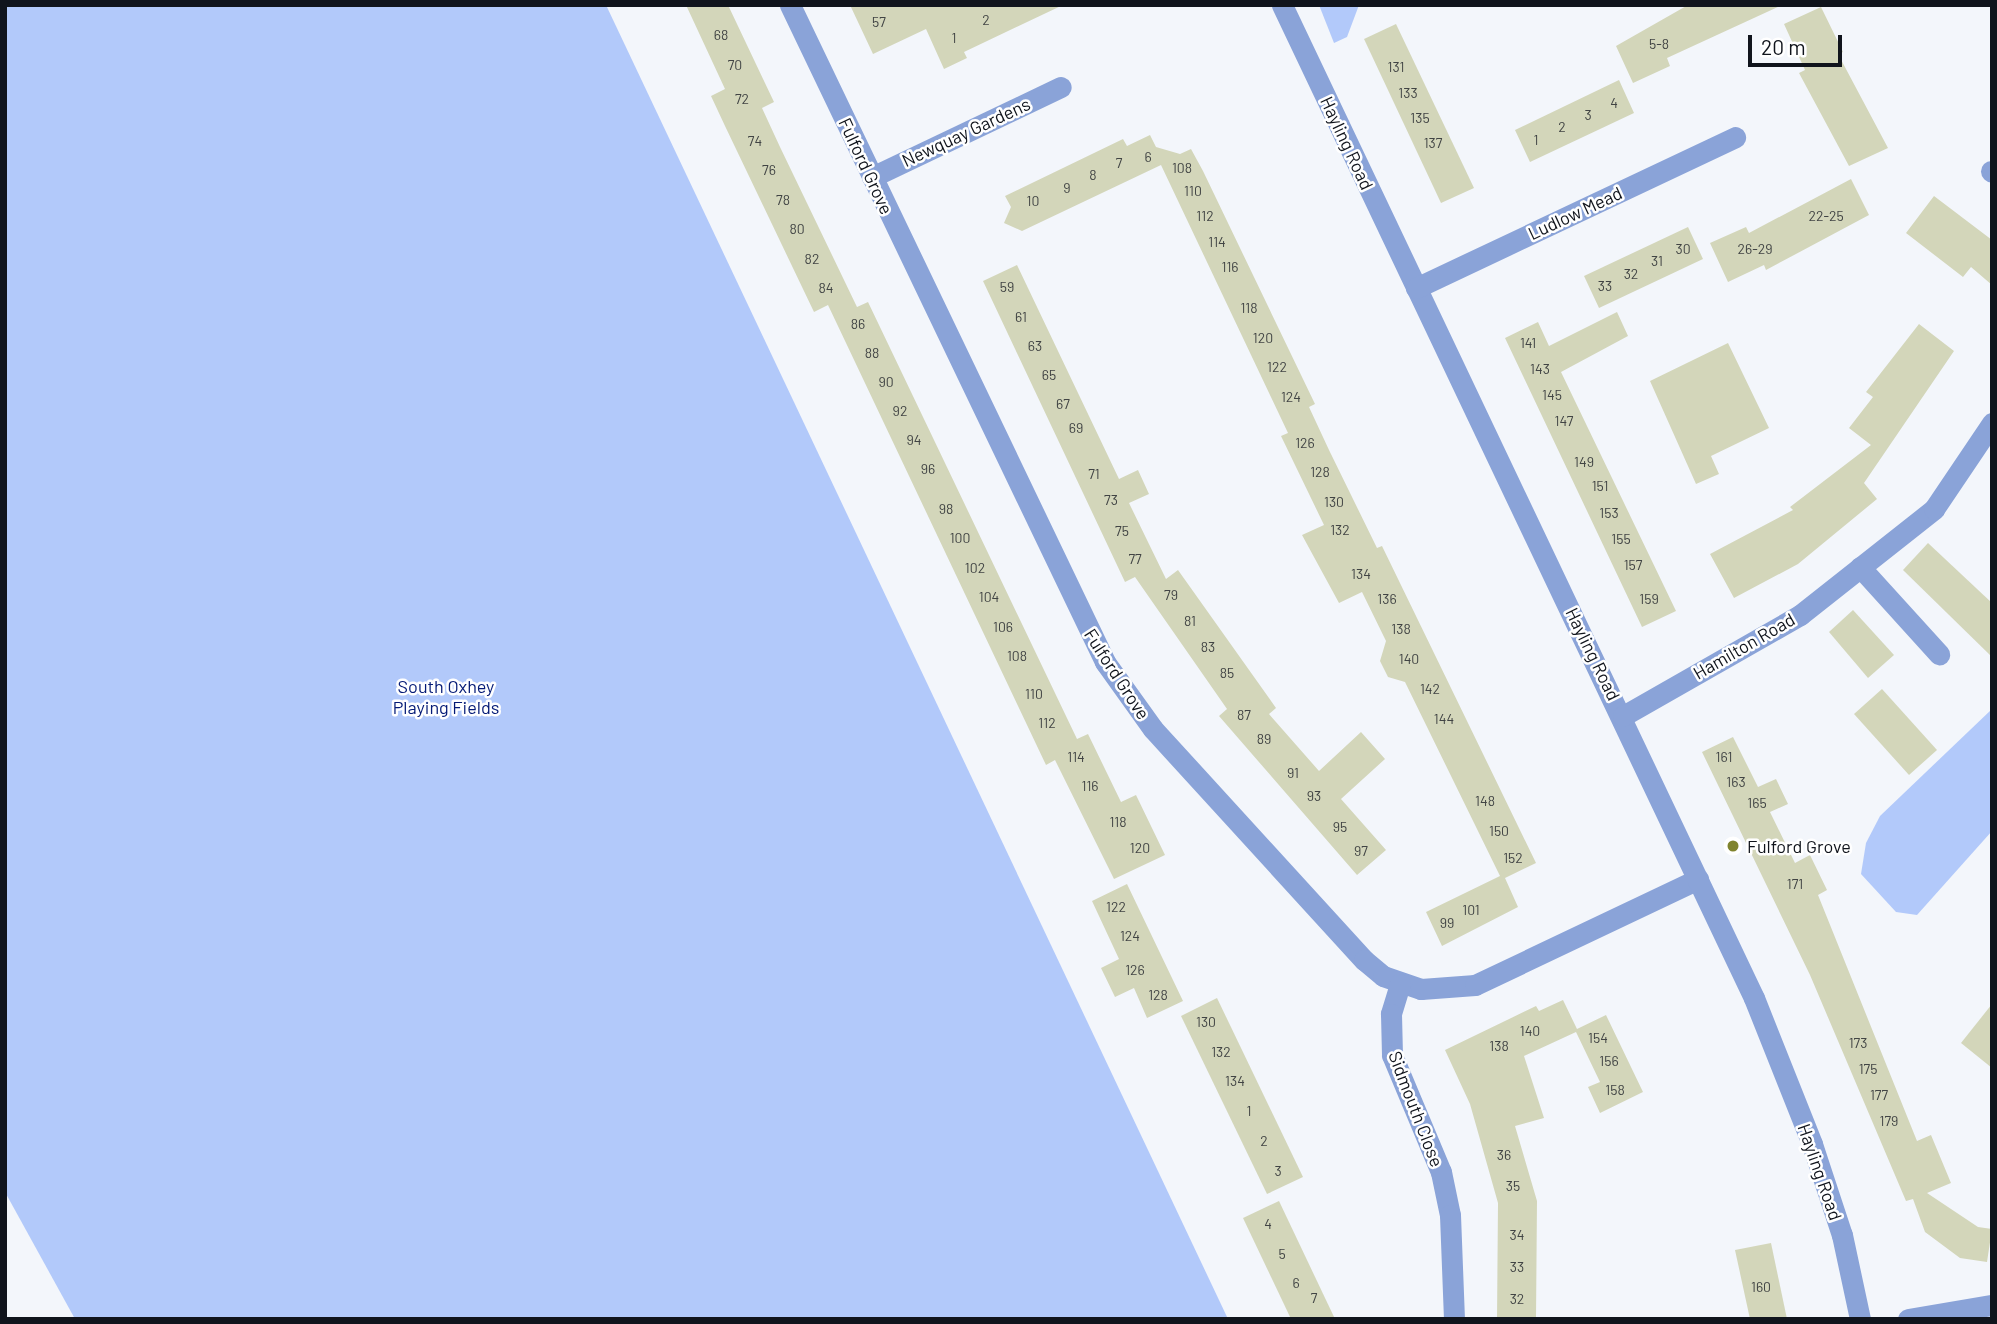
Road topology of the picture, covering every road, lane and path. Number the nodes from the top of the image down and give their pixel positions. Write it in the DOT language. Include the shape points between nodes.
graph roads {
  1 [pos="790,5"];
  2 [pos="1282,5"];
  3 [pos="1061,87"];
  4 [pos="1735,137"];
  5 [pos="872,177"];
  6 [pos="1416,288"];
  7 [pos="1992,423"];
  8 [pos="1860,567"];
  9 [pos="1939,654"];
  10 [pos="1623,716"];
  11 [pos="1698,880"];
  12 [pos="1400,984"];
  13 [pos="1992,1305"];
  14 [pos="1454,1319"];
  15 [pos="1860,1319"];
  16 [pos="1908,1319"];
  1 -- 5 [label="street, Fulford Grove"];
  2 -- 6 [label="street, Hayling Road"];
  3 -- 5 [label="street, Newquay Gardens"];
  4 -- 6 [label="street, Ludlow Mead"];
  5 -- 12 [label="street, Fulford Grove" via="1076,610 1124,692 1364,960"];
  6 -- 10 [label="street, Hayling Road"];
  7 -- 8 [label="street, Hamilton Road" via="1934,509"];
  8 -- 9 [label="street"];
  8 -- 10 [label="street, Hamilton Road" via="1800,615"];
  10 -- 11 [label="street, Hayling Road"];
  11 -- 12 [label="street, Fulford Grove" via="1475,985 1442,990"];
  11 -- 15 [label="street, Hayling Road" via="1754,998 1812,1144 1842,1235"];
  12 -- 14 [label="street, Sidmouth Close" via="1391,1014 1392,1055 1441,1172 1451,1215"];
  13 -- 16 [label="street"];
}
